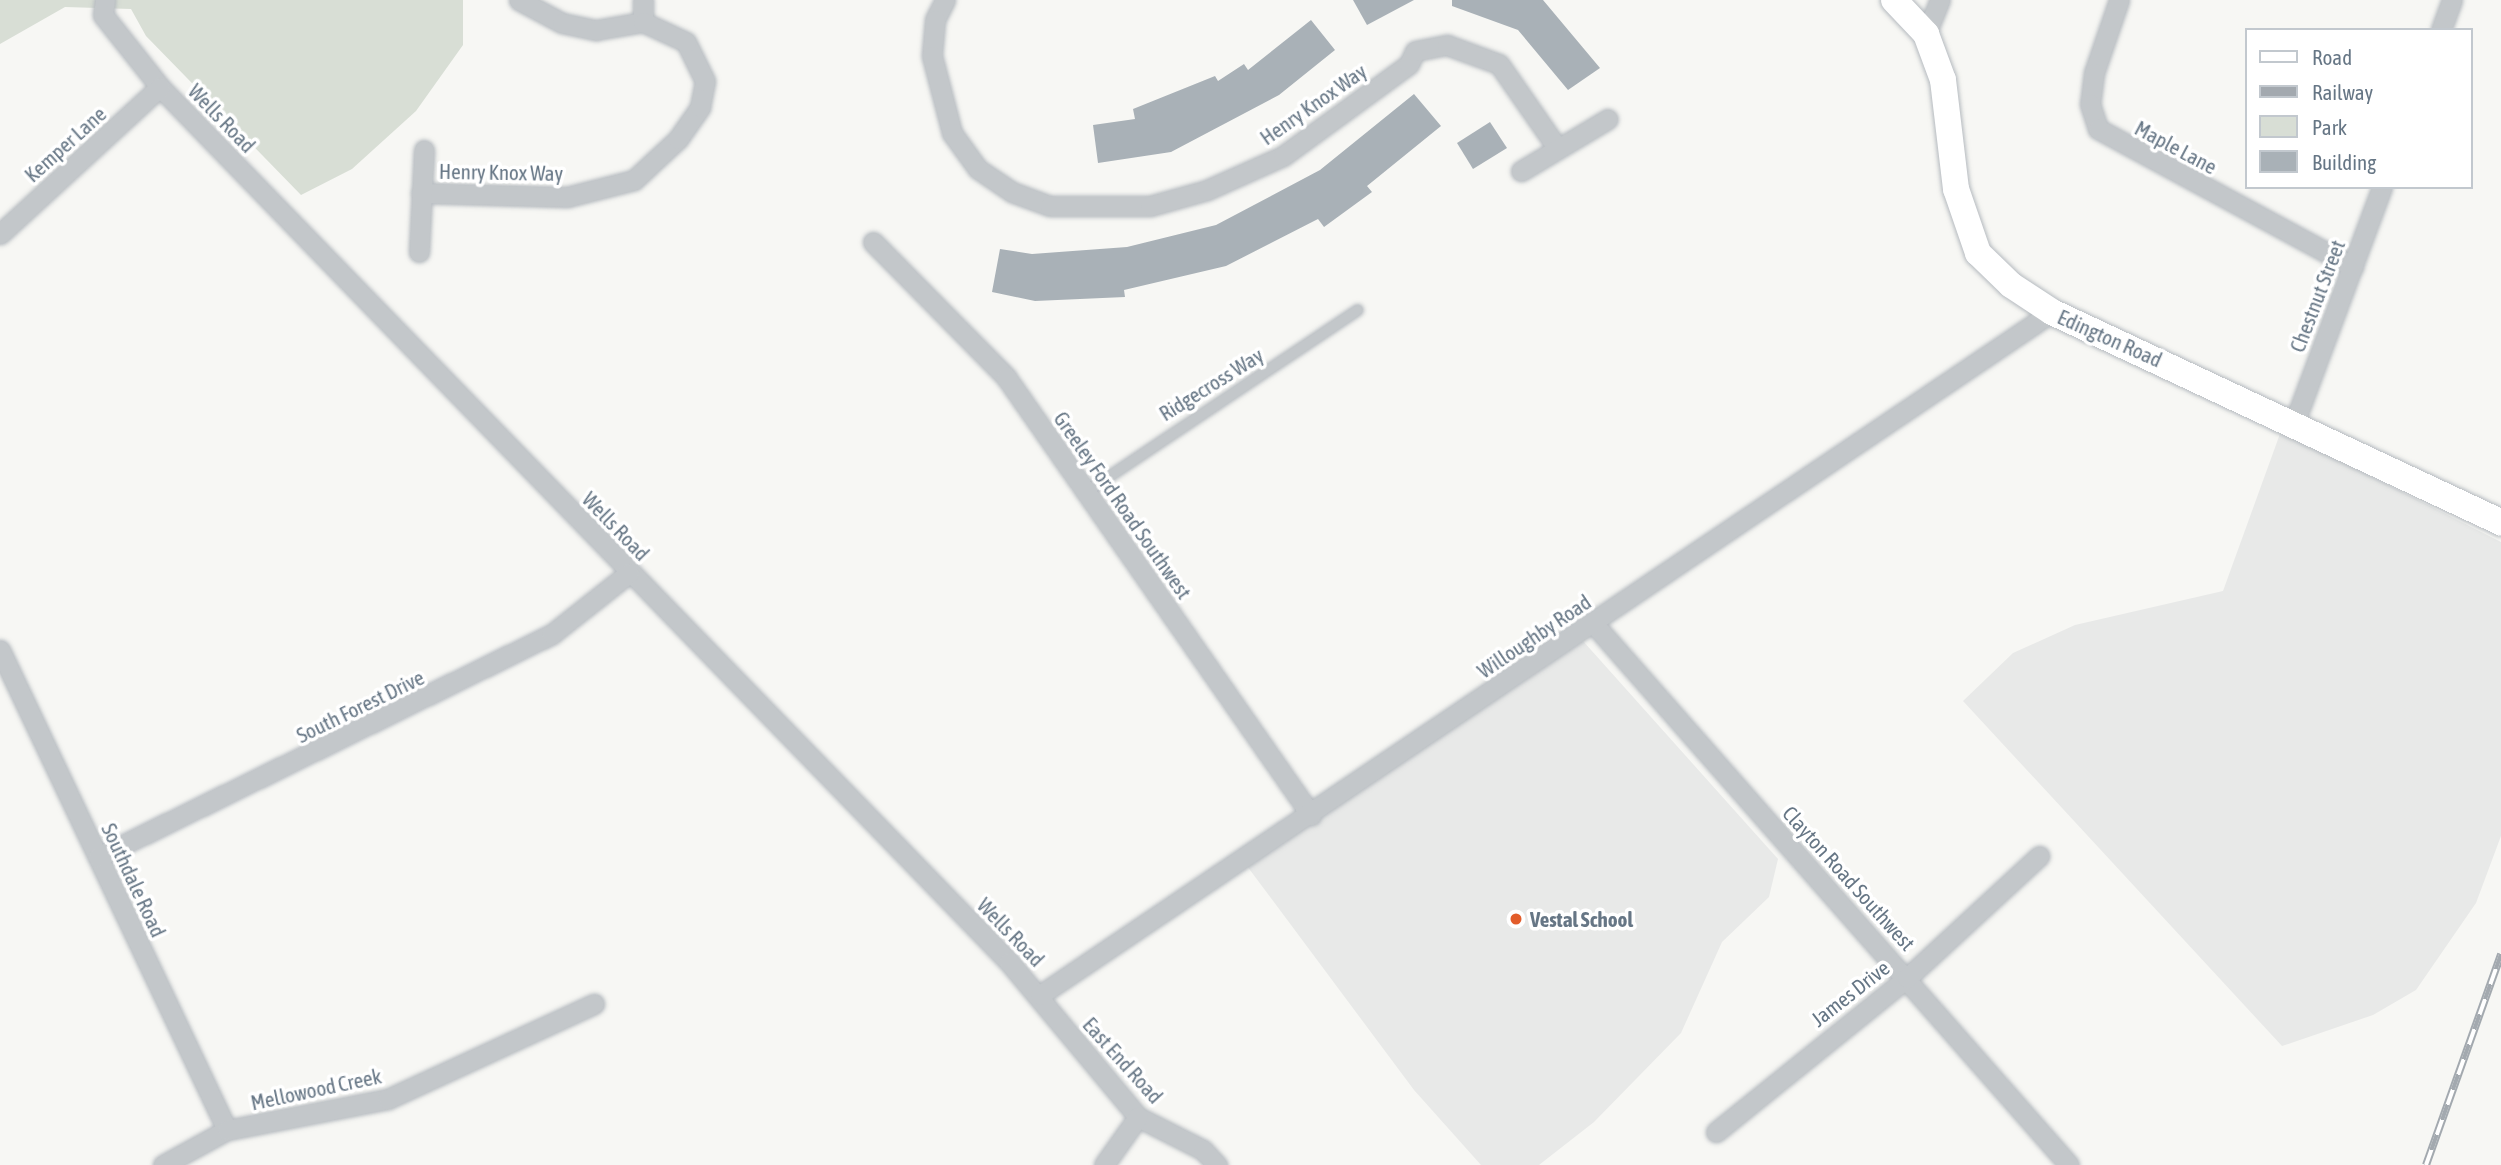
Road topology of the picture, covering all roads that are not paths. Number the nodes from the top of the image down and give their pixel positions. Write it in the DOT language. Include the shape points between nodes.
graph roads {
  1 [pos="104,0"];
  2 [pos="519,0"];
  3 [pos="643,0"];
  4 [pos="945,0"];
  5 [pos="1894,0"];
  6 [pos="1940,0"];
  7 [pos="2119,0"];
  8 [pos="2452,0"];
  9 [pos="643,22"];
  10 [pos="2442,28"];
  11 [pos="1926,34"];
  12 [pos="160,87"];
  13 [pos="1608,120"];
  14 [pos="1558,149"];
  15 [pos="424,150"];
  16 [pos="1521,171"];
  17 [pos="2381,189"];
  18 [pos="421,193"];
  19 [pos="0,233"];
  20 [pos="873,242"];
  21 [pos="419,252"];
  22 [pos="2353,267"];
  23 [pos="1358,310"];
  24 [pos="2052,312"];
  25 [pos="2295,421"];
  26 [pos="1086,492"];
  27 [pos="2501,522"];
  28 [pos="629,573"];
  29 [pos="1593,623"];
  30 [pos="0,650"];
  31 [pos="1311,815"];
  32 [pos="2039,856"];
  33 [pos="98,857"];
  34 [pos="1907,978"];
  35 [pos="1040,995"];
  36 [pos="594,1004"];
  37 [pos="1138,1117"];
  38 [pos="228,1130"];
  39 [pos="1716,1132"];
  40 [pos="163,1165"];
  41 [pos="1104,1165"];
  42 [pos="1217,1165"];
  43 [pos="2069,1165"];
  1 -- 12 [label="street, Wells Road" via="103,15"];
  2 -- 9 [label="street" via="562,23 596,30"];
  3 -- 9 [label="street"];
  4 -- 14 [label="street, Henry Knox Way" via="935,20 932,56 952,133 978,169 1012,192 1051,206 1150,206 1207,190 1283,156 1409,64 1415,51 1447,45 1499,64"];
  5 -- 11 [label="street, Edington Road"];
  6 -- 11 [label="street"];
  7 -- 22 [label="street, Maple Lane" via="2094,73 2090,104 2098,129"];
  8 -- 10 [label="street"];
  9 -- 18 [label="street, Henry Knox Way" via="686,42 705,81 700,107 678,139 634,180 567,197"];
  11 -- 24 [label="street, Edington Road" via="1943,80 1956,189 1978,253"];
  12 -- 19 [label="street, Kemper Lane"];
  12 -- 28 [label="street, Wells Road"];
  13 -- 14 [label="street"];
  14 -- 16 [label="street"];
  15 -- 18 [label="street"];
  17 -- 22 [label="street, Chestnut Street"];
  18 -- 21 [label="street"];
  20 -- 26 [label="street, Greeley Ford Road Southwest" via="1006,377"];
  22 -- 25 [label="street, Chestnut Street"];
  23 -- 26 [label="lane, Ridgecross Way"];
  24 -- 25 [label="street, Edington Road"];
  24 -- 29 [label="street, Willoughby Road"];
  25 -- 27 [label="street, Edington Road"];
  26 -- 31 [label="street, Greeley Ford Road Southwest"];
  28 -- 33 [label="street, South Forest Drive" via="552,634"];
  28 -- 35 [label="street, Wells Road"];
  29 -- 31 [label="street, Willoughby Road"];
  29 -- 34 [label="street, Clayton Road Southwest"];
  30 -- 33 [label="street, Southdale Road"];
  31 -- 35 [label="street, Willoughby Road"];
  32 -- 34 [label="street, James Drive"];
  33 -- 38 [label="street, Southdale Road"];
  34 -- 39 [label="street, James Drive"];
  34 -- 43 [label="street, Clayton Road Southwest"];
  35 -- 37 [label="street, East End Road"];
  36 -- 38 [label="street, Mellowood Creek" via="388,1099"];
  37 -- 41 [label="street"];
  37 -- 42 [label="street, East End Road" via="1203,1150"];
  38 -- 40 [label="street, Mellowood Creek"];
}
